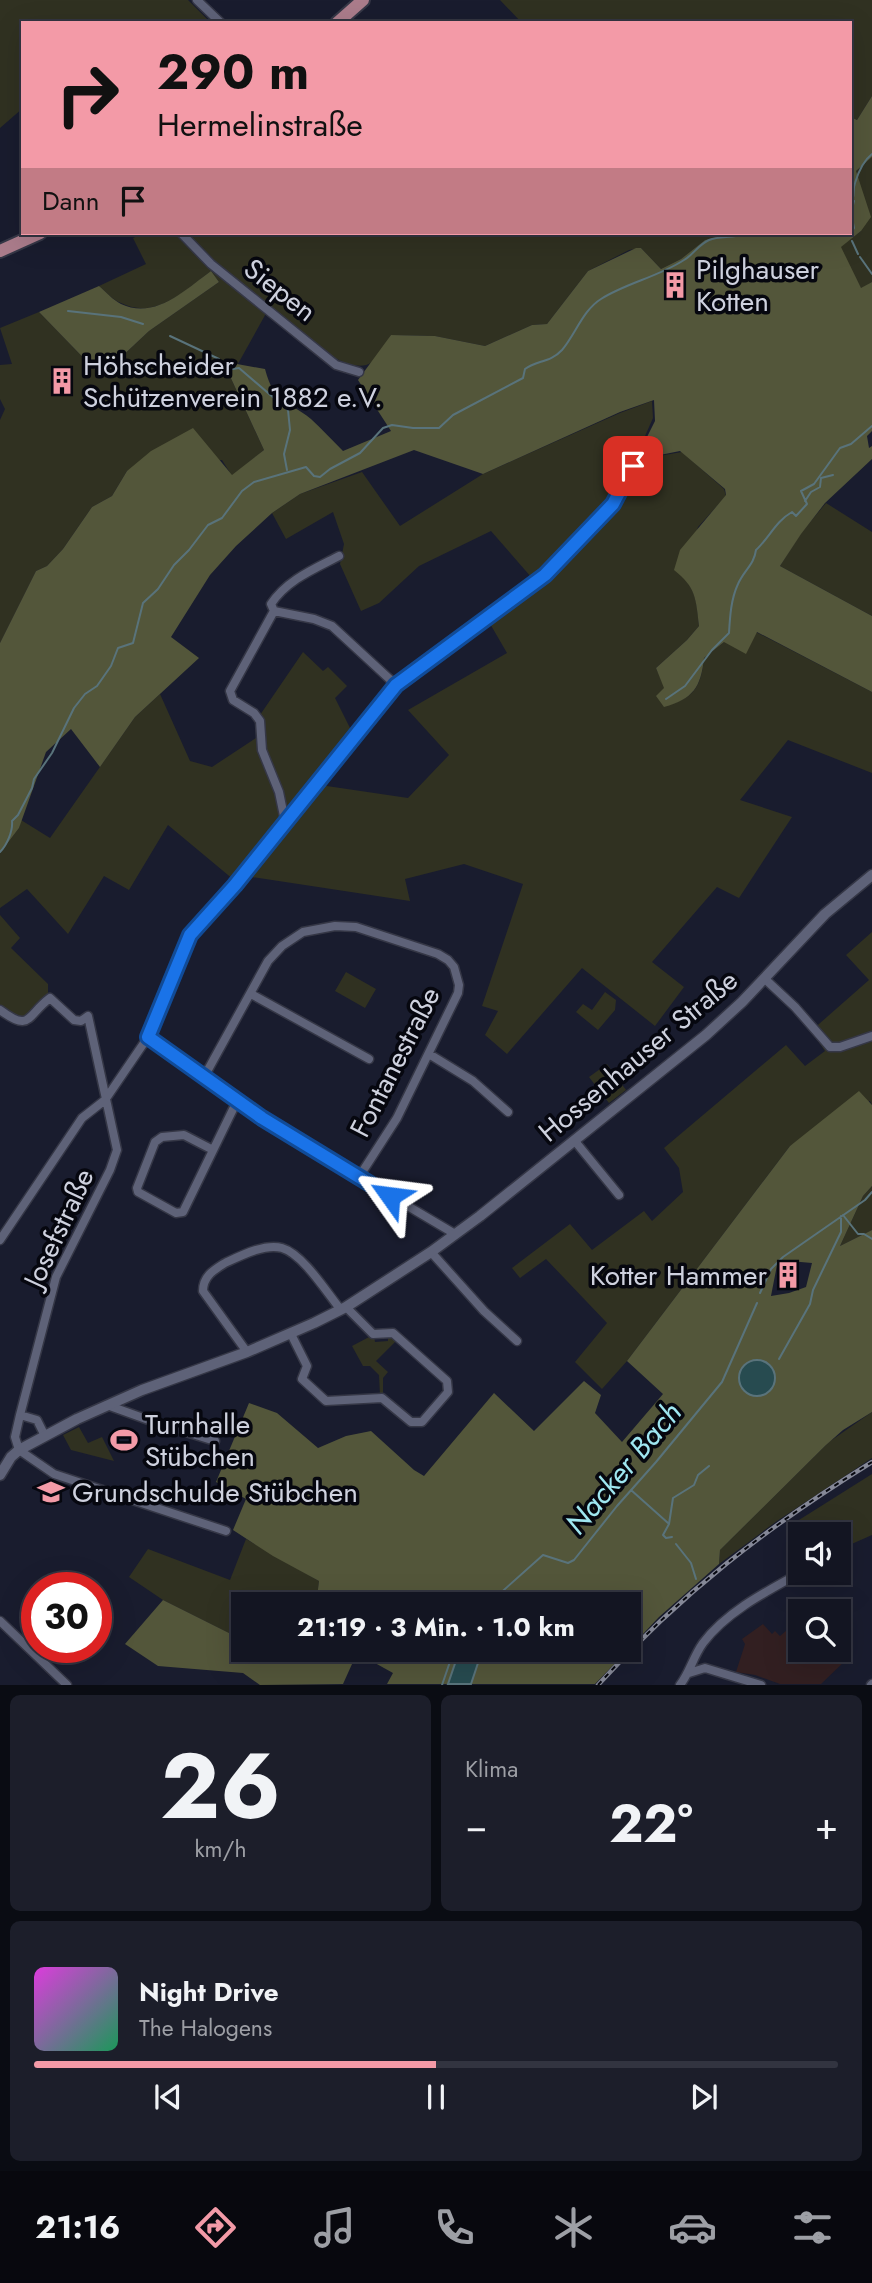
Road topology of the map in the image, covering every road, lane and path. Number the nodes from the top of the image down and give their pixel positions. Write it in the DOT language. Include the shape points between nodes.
graph roads {
  1 [pos="197,0"];
  2 [pos="363,0"];
  3 [pos="219,21"];
  4 [pos="339,21"];
  5 [pos="36,235"];
  6 [pos="183,235"];
  7 [pos="0,251"];
  8 [pos="359,372"];
  9 [pos="638,456"];
  10 [pos="339,556"];
  11 [pos="274,611"];
  12 [pos="396,685"];
  13 [pos="285,821"];
  14 [pos="872,875"];
  15 [pos="765,979"];
  16 [pos="251,994"];
  17 [pos="0,1010"];
  18 [pos="872,1036"];
  19 [pos="148,1037"];
  20 [pos="429,1054"];
  21 [pos="369,1059"];
  22 [pos="204,1077"];
  23 [pos="105,1100"];
  24 [pos="237,1101"];
  25 [pos="508,1112"];
  26 [pos="574,1140"];
  27 [pos="213,1150"];
  28 [pos="359,1177"];
  29 [pos="619,1195"];
  30 [pos="454,1234"];
  31 [pos="0,1240"];
  32 [pos="431,1252"];
  33 [pos="343,1309"];
  34 [pos="291,1334"];
  35 [pos="517,1341"];
  36 [pos="247,1352"];
  37 [pos="107,1405"];
  38 [pos="19,1415"];
  39 [pos="45,1436"];
  40 [pos="215,1441"];
  41 [pos="19,1450"];
  42 [pos="4,1460"];
  43 [pos="0,1475"];
  44 [pos="226,1531"];
  45 [pos="788,1580"];
  46 [pos="0,1621"];
  47 [pos="689,1673"];
  48 [pos="67,1685"];
  49 [pos="680,1685"];
  50 [pos="761,1685"];
  1 -- 3 [label="street"];
  2 -- 4 [label="main road"];
  5 -- 7 [label="main road"];
  6 -- 8 [label="street, Siepen" via="211,264 336,365"];
  9 -- 12 [label="street" via="613,504 545,575"];
  10 -- 11 [label="street" via="281,591 271,604"];
  11 -- 12 [label="street" via="332,626"];
  11 -- 13 [label="street" via="230,691 233,700 260,721 262,750"];
  12 -- 13 [label="street"];
  13 -- 19 [label="street" via="190,935"];
  14 -- 15 [label="street, Hossenhauser Straße" via="825,914"];
  15 -- 18 [label="street" via="830,1047"];
  15 -- 26 [label="street, Hossenhauser Straße" via="706,1035"];
  16 -- 20 [label="street, Fontanestraße" via="268,961 303,932 356,927 393,939 443,957 457,972 458,992"];
  16 -- 21 [label="street"];
  16 -- 22 [label="street, Fontanestraße"];
  17 -- 23 [label="street, Josefstraße" via="22,1022 50,998 74,1020 88,1016"];
  19 -- 22 [label="street"];
  19 -- 23 [label="street"];
  20 -- 25 [label="street" via="472,1081"];
  20 -- 28 [label="street, Fontanestraße" via="397,1118"];
  22 -- 24 [label="street"];
  23 -- 31 [label="street" via="82,1118"];
  23 -- 38 [label="street, Josefstraße" via="116,1158 56,1277"];
  24 -- 27 [label="street"];
  24 -- 28 [label="street"];
  26 -- 29 [label="street"];
  26 -- 30 [label="street, Hossenhauser Straße"];
  27 -- 27 [label="street" via="181,1213 138,1192 153,1147 162,1137 184,1135"];
  28 -- 30 [label="street"];
  30 -- 32 [label="street, Hossenhauser Straße"];
  32 -- 33 [label="street, Hossenhauser Straße"];
  32 -- 35 [label="street"];
  33 -- 34 [label="street, Hossenhauser Straße"];
  33 -- 34 [label="street" via="373,1334 393,1333 447,1381 447,1392 422,1422 411,1422 382,1398 326,1402 302,1379 307,1366"];
  33 -- 36 [label="street" via="286,1250 274,1247 236,1258 212,1271 203,1291"];
  34 -- 36 [label="street, Hossenhauser Straße"];
  36 -- 37 [label="street, Hossenhauser Straße"];
  37 -- 39 [label="street, Hossenhauser Straße"];
  37 -- 40 [label="street"];
  38 -- 39 [label="street" via="37,1420"];
  38 -- 41 [label="street, Josefstraße" via="15,1437"];
  39 -- 41 [label="street, Hossenhauser Straße"];
  41 -- 42 [label="street, Hossenhauser Straße"];
  41 -- 44 [label="street" via="54,1474"];
  42 -- 43 [label="street, Hossenhauser Straße"];
  45 -- 47 [label="street" via="715,1630 690,1664"];
  46 -- 48 [label="street"];
  47 -- 49 [label="street"];
  47 -- 50 [label="street" via="705,1668"];
}
